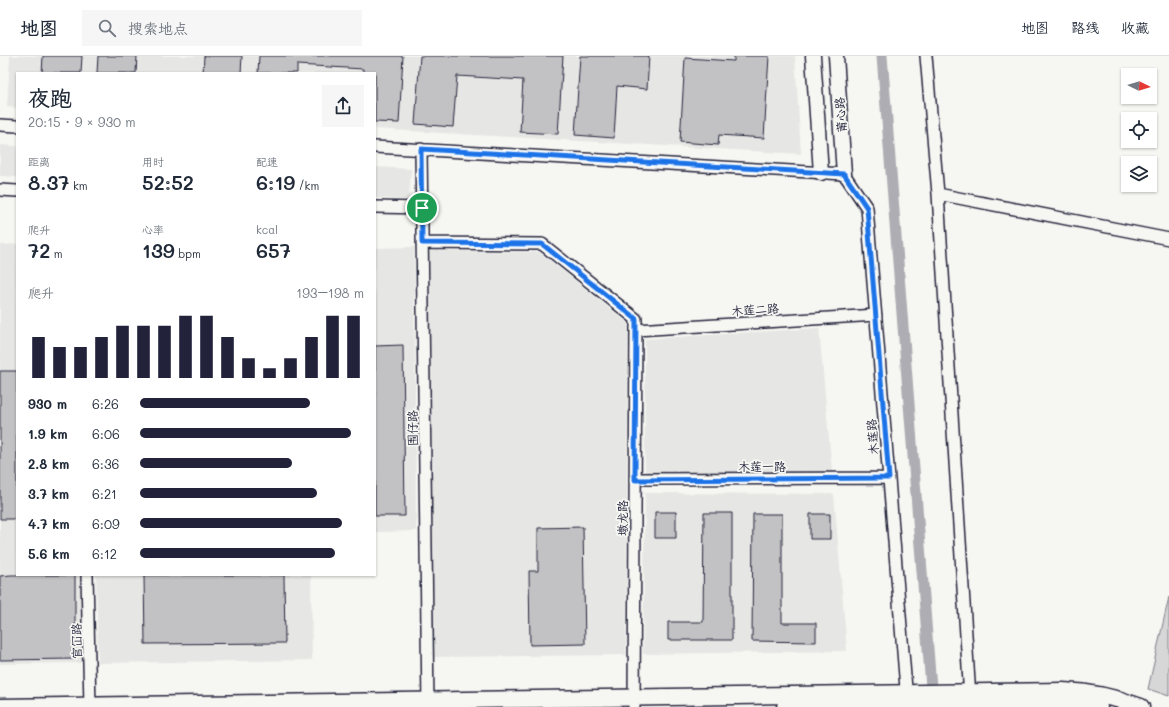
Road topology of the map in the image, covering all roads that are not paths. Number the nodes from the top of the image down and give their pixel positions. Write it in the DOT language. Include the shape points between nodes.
graph roads {
  1 [pos="813,56"];
  2 [pos="836,56"];
  3 [pos="926,56"];
  4 [pos="0,124"];
  5 [pos="16,126"];
  6 [pos="376,146"];
  7 [pos="421,149"];
  8 [pos="821,173"];
  9 [pos="844,174"];
  10 [pos="0,190"];
  11 [pos="16,191"];
  12 [pos="938,194"];
  13 [pos="376,207"];
  14 [pos="422,208"];
  15 [pos="1169,239"];
  16 [pos="422,243"];
  17 [pos="876,315"];
  18 [pos="636,330"];
  19 [pos="889,478"];
  20 [pos="635,480"];
  21 [pos="87,576"];
  22 [pos="962,698"];
  23 [pos="907,699"];
  24 [pos="634,702"];
  25 [pos="428,704"];
  26 [pos="209,705"];
  27 [pos="90,706"];
  28 [pos="0,707"];
  29 [pos="785,707"];
  30 [pos="1099,707"];
  31 [pos="1141,707"];
  1 -- 8 [label="street, 莆心路"];
  2 -- 9 [label="street, 莆心路"];
  3 -- 12 [label="street"];
  4 -- 5 [label="street"];
  6 -- 7 [label="street"];
  7 -- 8 [label="street"];
  7 -- 14 [label="street, 围仔路"];
  8 -- 9 [label="street"];
  9 -- 17 [label="street, 木莲路" via="867,208"];
  10 -- 11 [label="street"];
  12 -- 15 [label="street"];
  12 -- 22 [label="street"];
  13 -- 14 [label="street"];
  14 -- 16 [label="street, 围仔路"];
  16 -- 18 [label="street" via="542,244 636,319"];
  16 -- 25 [label="street, 围仔路"];
  17 -- 18 [label="street, 木莲二路"];
  17 -- 19 [label="street, 木莲路"];
  18 -- 20 [label="street, 墩龙路"];
  19 -- 20 [label="street, 木莲一路"];
  19 -- 23 [label="street, 木莲路"];
  20 -- 24 [label="street, 墩龙路"];
  21 -- 27 [label="street, 官冚路"];
  22 -- 23 [label="main road"];
  22 -- 30 [label="main road" via="1072,703"];
  22 -- 31 [label="main road" via="1078,692 1110,696"];
  23 -- 24 [label="main road"];
  23 -- 29 [label="main road"];
  24 -- 25 [label="main road"];
  25 -- 26 [label="main road"];
  26 -- 27 [label="main road"];
  27 -- 28 [label="main road"];
}
